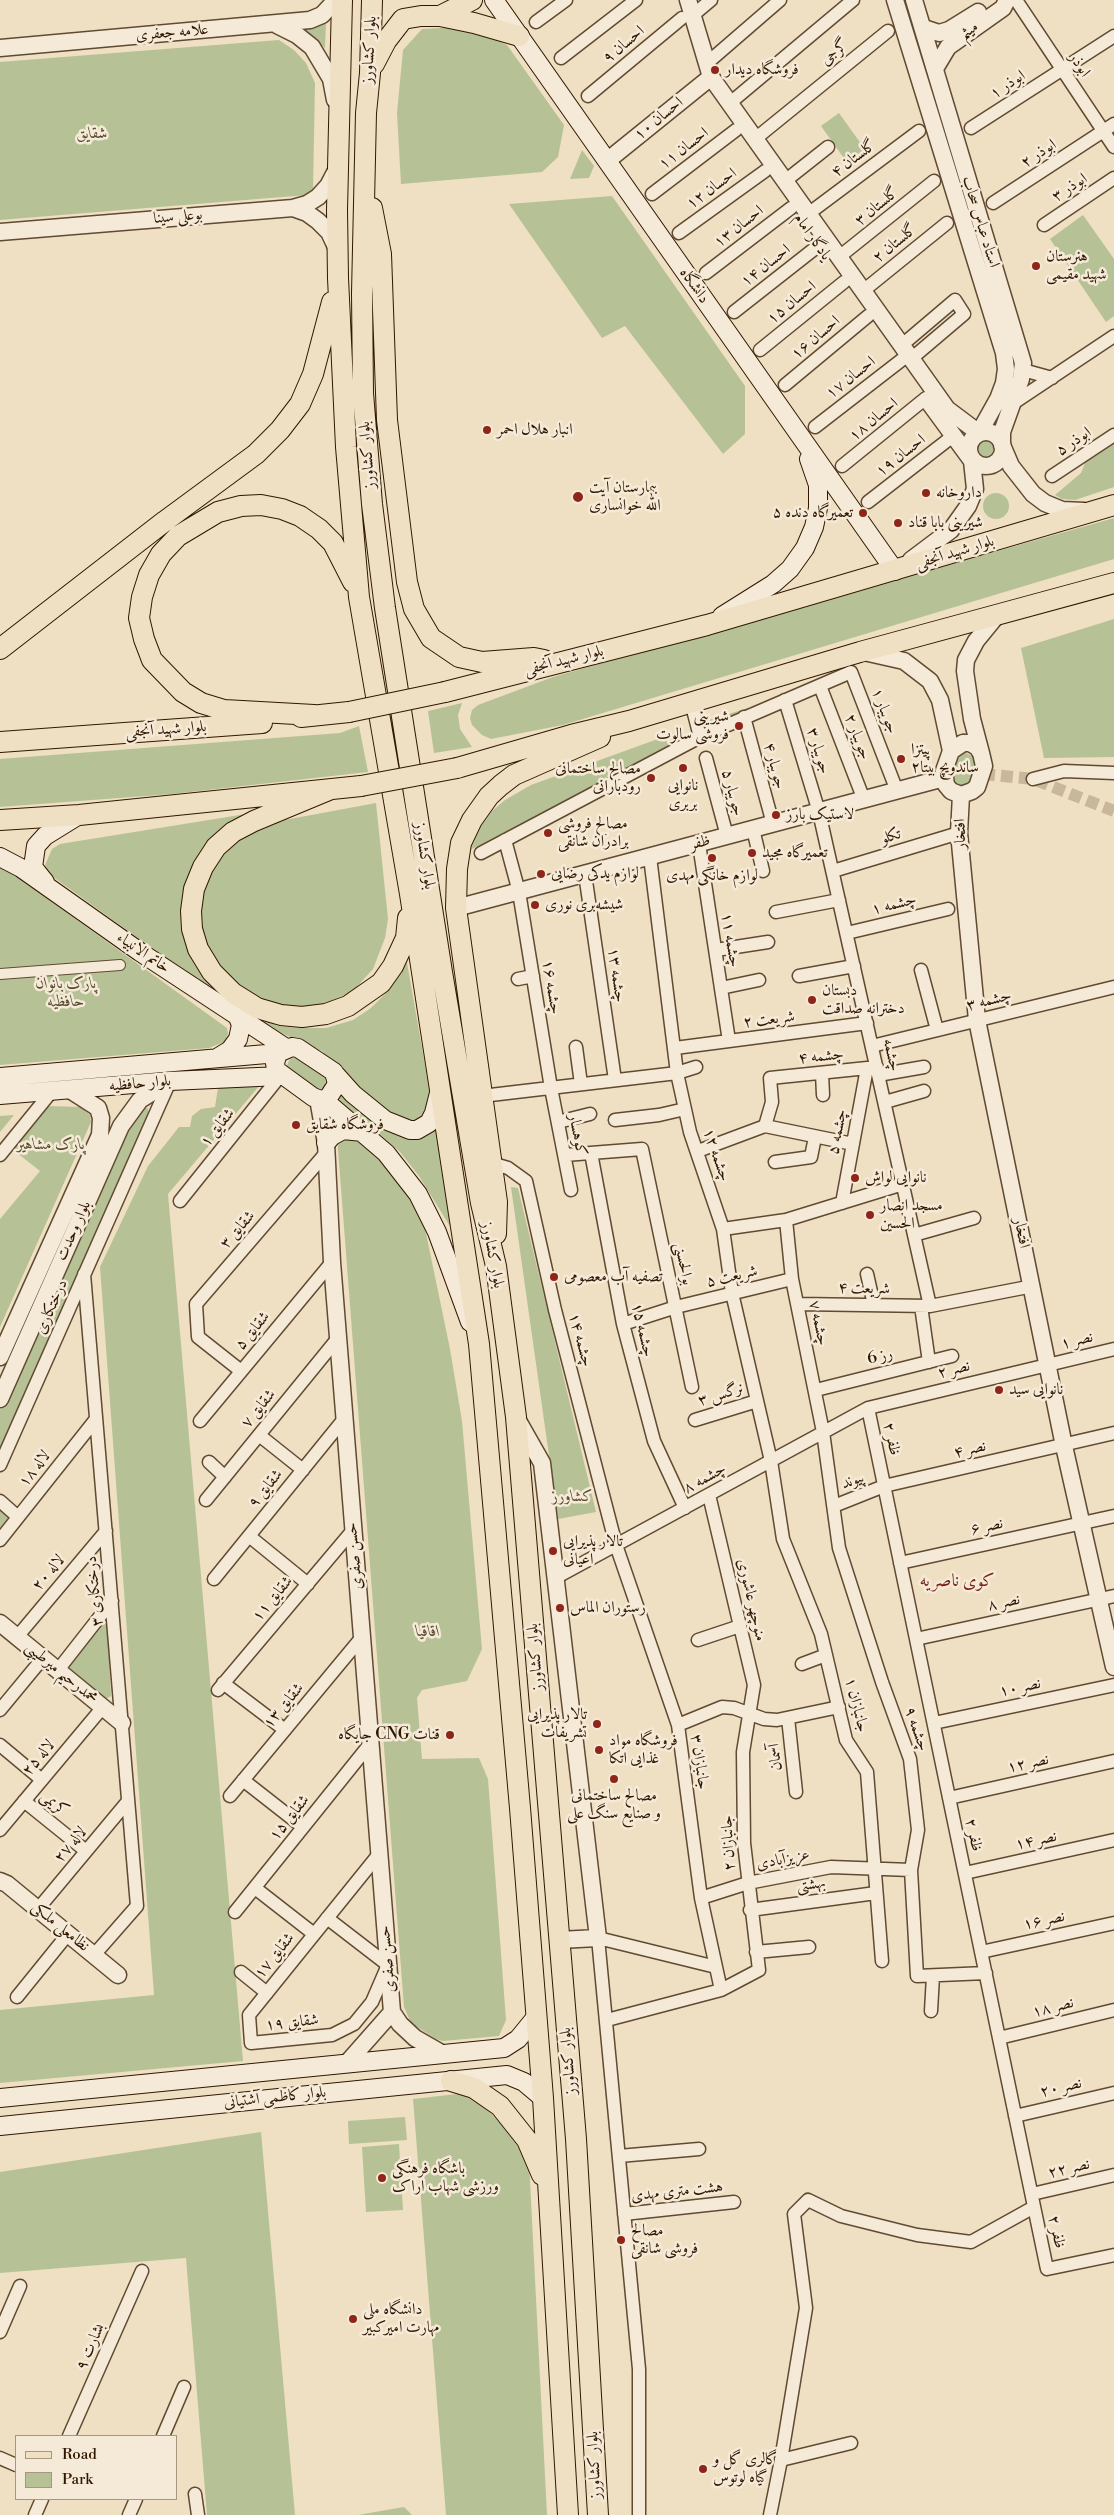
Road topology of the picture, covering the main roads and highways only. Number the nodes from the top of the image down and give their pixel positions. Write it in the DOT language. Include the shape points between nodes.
graph roads {
  1 [pos="342,0"];
  2 [pos="372,0"];
  3 [pos="425,0"];
  4 [pos="472,0"];
  5 [pos="494,0"];
  6 [pos="440,16"];
  7 [pos="403,19"];
  8 [pos="519,36"];
  9 [pos="370,73"];
  10 [pos="364,172"];
  11 [pos="338,278"];
  12 [pos="804,442"];
  13 [pos="1114,505"];
  14 [pos="895,571"];
  15 [pos="1114,583"];
  16 [pos="359,596"];
  17 [pos="707,625"];
  18 [pos="0,649"];
  19 [pos="561,662"];
  20 [pos="314,715"];
  21 [pos="629,721"];
  22 [pos="0,742"];
  23 [pos="330,789"];
  24 [pos="79,815"];
  25 [pos="0,820"];
  26 [pos="0,857"];
  27 [pos="50,888"];
  28 [pos="410,894"];
  29 [pos="237,1014"];
  30 [pos="282,1051"];
  31 [pos="215,1058"];
  32 [pos="280,1076"];
  33 [pos="336,1076"];
  34 [pos="0,1077"];
  35 [pos="440,1087"];
  36 [pos="0,1095"];
  37 [pos="321,1100"];
  38 [pos="363,1132"];
  39 [pos="326,1148"];
  40 [pos="496,1266"];
  41 [pos="479,1344"];
  42 [pos="536,2017"];
  43 [pos="504,2048"];
  44 [pos="507,2075"];
  45 [pos="451,2081"];
  46 [pos="0,2098"];
  47 [pos="543,2098"];
  48 [pos="0,2126"];
  49 [pos="548,2198"];
  50 [pos="597,2510"];
  51 [pos="568,2511"];
  1 -- 11 [label="main road, بلوار کشاورز"];
  2 -- 9 [label="main road, بلوار کشاورز"];
  3 -- 7 [label="main road"];
  4 -- 6 [label="main road"];
  5 -- 8 [label="main road, دانشگاه"];
  6 -- 7 [label="main road"];
  6 -- 8 [label="main road"];
  7 -- 9 [label="main road" via="386,41"];
  8 -- 12 [label="main road, دانشگاه"];
  9 -- 10 [label="main road, بلوار کشاورز"];
  10 -- 19 [label="main road" via="381,254 387,420 407,582 414,609 431,638 459,657 482,662 534,658"];
  10 -- 40 [label="main road, بلوار کشاورز" via="363,393 373,514 442,972 481,1203"];
  11 -- 16 [label="main road, بلوار کشاورز" via="346,447"];
  11 -- 18 [label="main road" via="314,374 300,404 280,430 256,454"];
  12 -- 14 [label="main road, دانشگاه"];
  12 -- 17 [label="main road" via="818,485 818,508 805,548 790,569 773,584"];
  13 -- 14 [label="main road, بلوار شهید آنجفی"];
  14 -- 17 [label="main road, بلوار شهید آنجفی"];
  15 -- 21 [label="main road" via="860,652"];
  16 -- 20 [label="main road" via="342,558 319,529 300,516 261,505 218,512 195,524 160,554 149,575 139,618 144,639 152,660 184,692 201,703 224,710"];
  16 -- 28 [label="main road, بلوار کشاورز"];
  17 -- 19 [label="main road, بلوار شهید آنجفی"];
  19 -- 20 [label="main road, بلوار شهید آنجفی, bridge" via="445,692 349,712"];
  20 -- 22 [label="main road, بلوار شهید آنجفی" via="262,723"];
  21 -- 23 [label="main road, bridge" via="457,768"];
  21 -- 40 [label="main road" via="514,775 489,796 461,843 456,908 497,1202"];
  23 -- 24 [label="main road"];
  23 -- 28 [label="main road" via="254,820 233,832 212,854 194,889 191,911 198,949 212,972 233,993 257,1008 281,1015 326,1014 348,1006 381,984 394,966 406,938"];
  24 -- 25 [label="main road"];
  24 -- 27 [label="main road" via="45,836 36,846 33,867"];
  26 -- 27 [label="main road, خاتم الانبیاء"];
  27 -- 29 [label="main road, خاتم الانبیاء" via="140,952"];
  28 -- 35 [label="main road, بلوار کشاورز"];
  29 -- 30 [label="main road, خاتم الانبیاء"];
  29 -- 31 [label="main road" via="241,1025 238,1039 230,1050"];
  30 -- 31 [label="main road, بلوار حافظیه"];
  30 -- 32 [label="main road" via="274,1065"];
  30 -- 33 [label="main road" via="298,1048"];
  31 -- 34 [label="main road, بلوار حافظیه"];
  32 -- 36 [label="main road, بلوار حافظیه"];
  32 -- 37 [label="main road"];
  33 -- 35 [label="main road" via="385,1120 410,1130 429,1123"];
  33 -- 37 [label="main road" via="336,1088"];
  35 -- 41 [label="main road, بلوار کشاورز"];
  37 -- 38 [label="main road"];
  38 -- 39 [label="main road" via="343,1130 332,1136"];
  38 -- 41 [label="main road" via="396,1164 418,1194 437,1232"];
  40 -- 50 [label="main road, بلوار کشاورز" via="516,1417 560,1940 576,2139"];
  41 -- 42 [label="main road, بلوار کشاورز"];
  42 -- 43 [label="main road" via="518,2039"];
  42 -- 47 [label="main road, بلوار کشاورز"];
  43 -- 44 [label="main road"];
  43 -- 46 [label="main road, بلوار کاظمی آشتیانی"];
  44 -- 45 [label="main road, بلوار کاظمی آشتیانی"];
  44 -- 47 [label="main road" via="524,2082"];
  45 -- 48 [label="main road, بلوار کاظمی آشتیانی"];
  45 -- 49 [label="main road" via="487,2095 514,2122 536,2160"];
  47 -- 49 [label="main road, بلوار کشاورز"];
  49 -- 51 [label="main road, بلوار کشاورز"];
}
